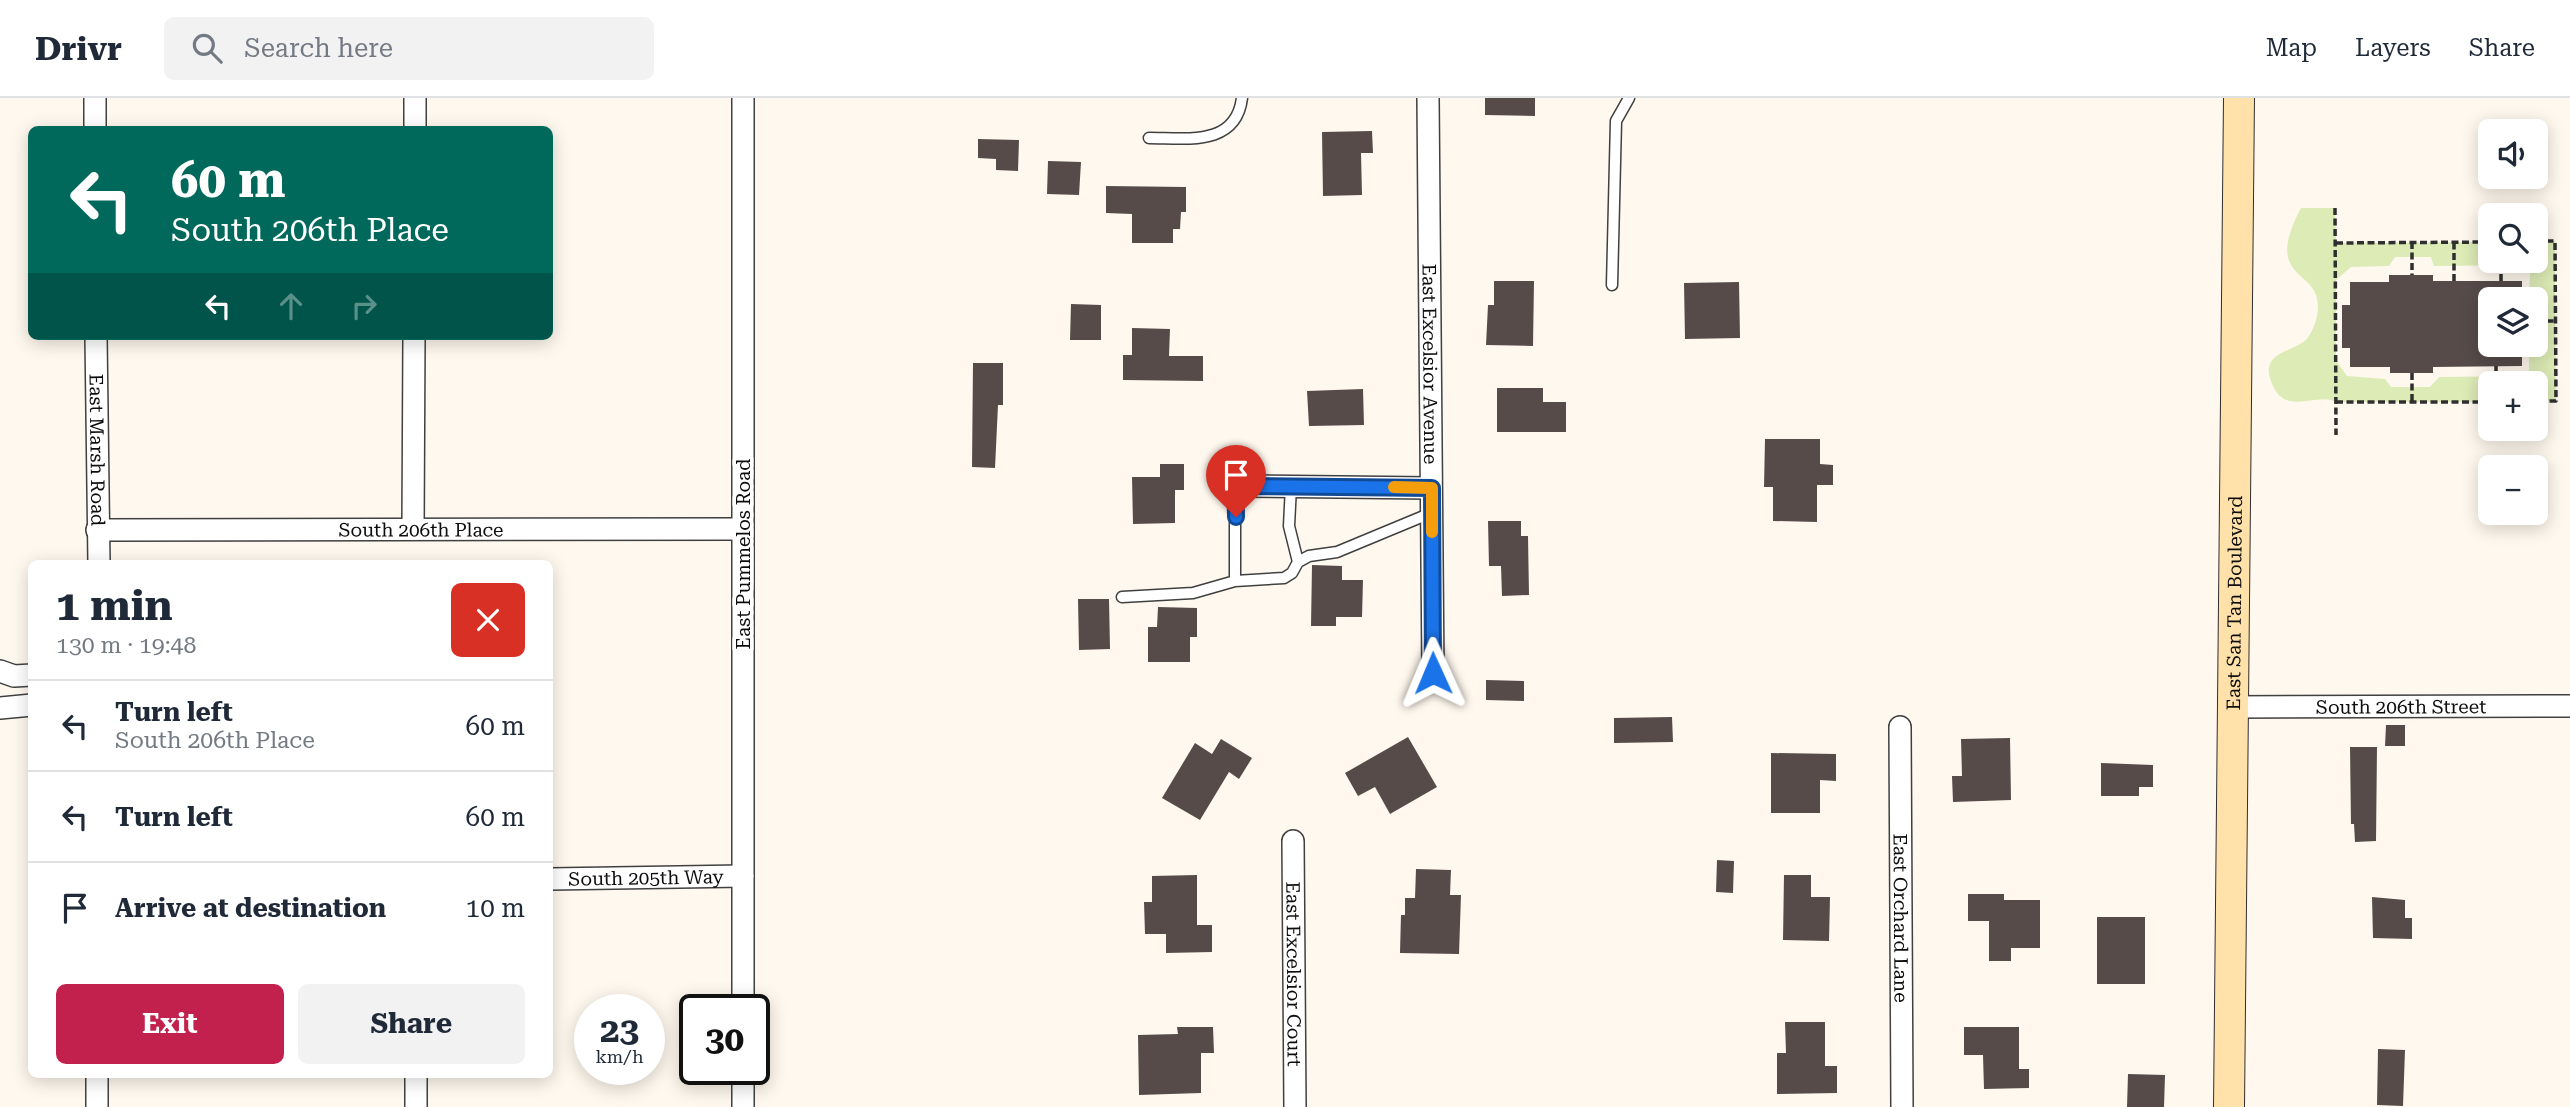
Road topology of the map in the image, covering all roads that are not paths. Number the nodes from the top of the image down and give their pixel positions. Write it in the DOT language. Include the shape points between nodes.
graph roads {
  1 [pos="95,98"];
  2 [pos="415,98"];
  3 [pos="743,98"];
  4 [pos="1242,98"];
  5 [pos="1428,98"];
  6 [pos="1629,98"];
  7 [pos="2239,98"];
  8 [pos="95,126"];
  9 [pos="415,126"];
  10 [pos="1149,138"];
  11 [pos="1612,285"];
  12 [pos="96,340"];
  13 [pos="414,340"];
  14 [pos="1249,486"];
  15 [pos="1291,486"];
  16 [pos="1432,488"];
  17 [pos="1432,513"];
  18 [pos="414,529"];
  19 [pos="743,529"];
  20 [pos="97,530"];
  21 [pos="99,560"];
  22 [pos="1298,562"];
  23 [pos="1236,581"];
  24 [pos="1122,597"];
  25 [pos="0,671"];
  26 [pos="1433,673"];
  27 [pos="28,675"];
  28 [pos="28,705"];
  29 [pos="2570,706"];
  30 [pos="2231,707"];
  31 [pos="0,708"];
  32 [pos="1900,727"];
  33 [pos="1293,841"];
  34 [pos="743,876"];
  35 [pos="553,879"];
  36 [pos="743,994"];
  37 [pos="97,1078"];
  38 [pos="416,1078"];
  39 [pos="743,1085"];
  40 [pos="97,1107"];
  41 [pos="416,1107"];
  42 [pos="743,1107"];
  43 [pos="1295,1107"];
  44 [pos="1902,1107"];
  45 [pos="2229,1107"];
  1 -- 8 [label="street"];
  2 -- 9 [label="street"];
  3 -- 19 [label="street, East Pummelos Road"];
  4 -- 10 [label="lane" via="1223,134"];
  5 -- 16 [label="street, East Excelsior Avenue"];
  6 -- 11 [label="lane" via="1616,121"];
  7 -- 30 [label="street, East San Tan Boulevard"];
  12 -- 20 [label="street, East Marsh Road"];
  13 -- 18 [label="street"];
  14 -- 15 [label="street"];
  14 -- 23 [label="lane" via="1239,489 1236,496"];
  15 -- 16 [label="street"];
  15 -- 22 [label="lane" via="1289,526"];
  16 -- 17 [label="street, East Excelsior Avenue"];
  17 -- 22 [label="lane" via="1337,552"];
  17 -- 26 [label="street, East Excelsior Avenue"];
  18 -- 19 [label="street, South 206th Place"];
  18 -- 20 [label="street, South 206th Place"];
  19 -- 34 [label="street, East Pummelos Road"];
  20 -- 21 [label="street, East Marsh Road"];
  22 -- 23 [label="lane" via="1284,578"];
  23 -- 24 [label="lane" via="1193,593"];
  25 -- 27 [label="street"];
  28 -- 31 [label="street"];
  29 -- 30 [label="street, South 206th Street"];
  30 -- 45 [label="street, East San Tan Boulevard"];
  32 -- 44 [label="street, East Orchard Lane"];
  33 -- 43 [label="street, East Excelsior Court"];
  34 -- 35 [label="street, South 205th Way"];
  34 -- 36 [label="street, East Pummelos Road"];
  37 -- 40 [label="street"];
  38 -- 41 [label="street"];
  39 -- 42 [label="street"];
}
